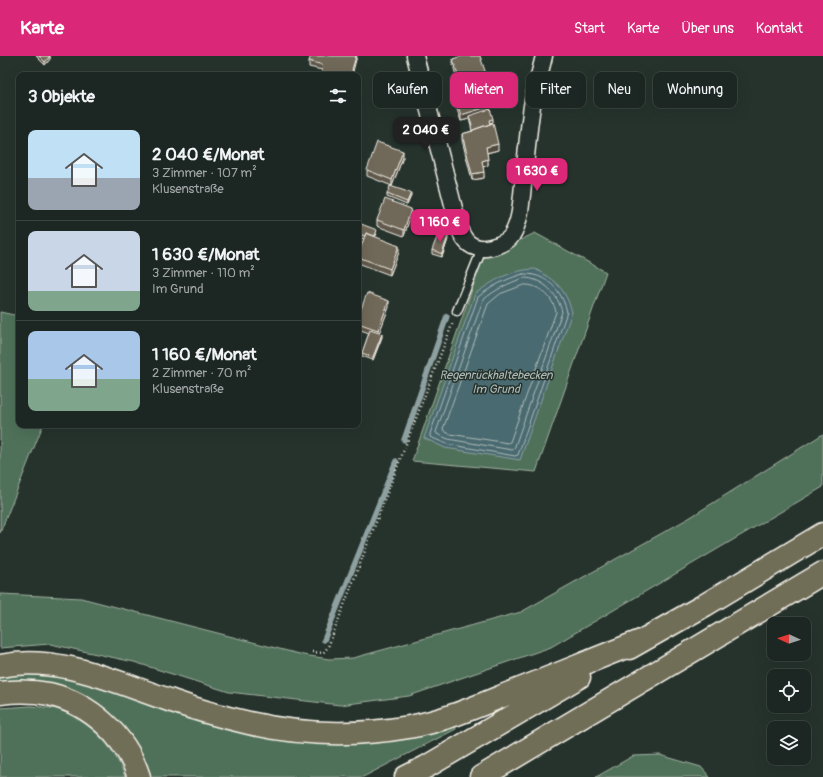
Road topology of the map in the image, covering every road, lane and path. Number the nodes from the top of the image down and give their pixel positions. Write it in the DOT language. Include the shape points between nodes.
graph roads {
  1 [pos="415,56"];
  2 [pos="544,56"];
  3 [pos="482,248"];
  4 [pos="457,311"];
  5 [pos="823,534"];
  6 [pos="823,573"];
  7 [pos="641,641"];
  8 [pos="312,652"];
  9 [pos="0,666"];
  10 [pos="0,693"];
  11 [pos="139,777"];
  12 [pos="406,777"];
  13 [pos="481,777"];
  1 -- 3 [label="street" via="463,238 472,247"];
  2 -- 3 [label="street" via="532,106 518,225 511,237 502,243"];
  3 -- 4 [label="lane"];
  4 -- 8 [label="path" via="328,646 323,653"];
  5 -- 7 [label="highway"];
  6 -- 13 [label="highway"];
  7 -- 9 [label="highway" via="432,722 388,730 338,733 282,729 237,720 69,667 32,664"];
  7 -- 12 [label="highway"];
  10 -- 11 [label="highway" via="48,694 74,703 94,714 120,740"];
}
